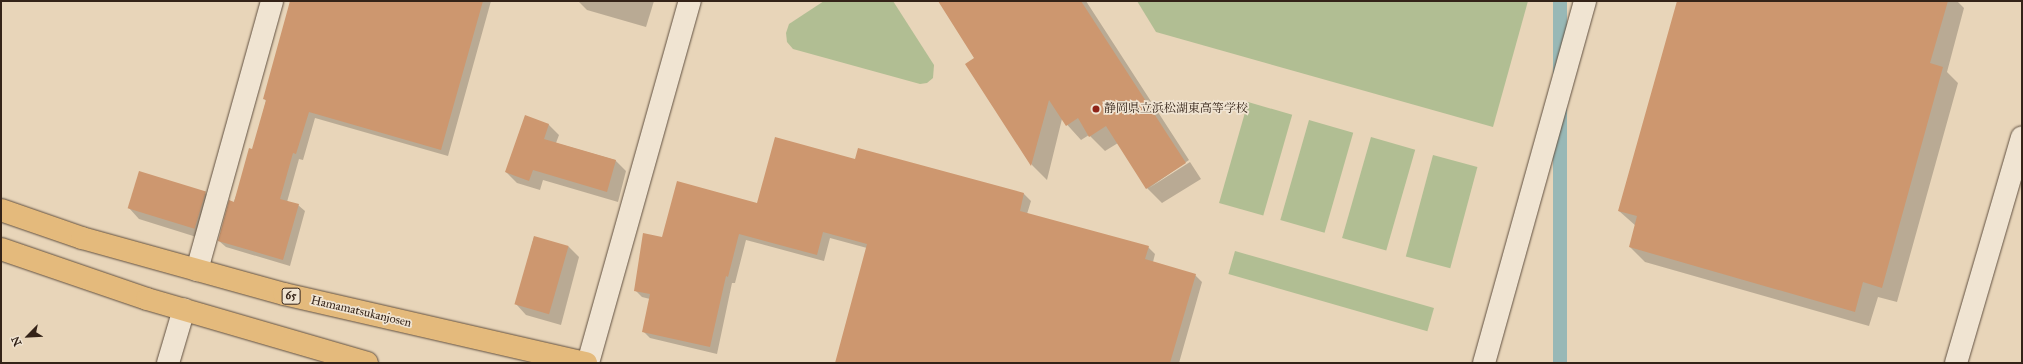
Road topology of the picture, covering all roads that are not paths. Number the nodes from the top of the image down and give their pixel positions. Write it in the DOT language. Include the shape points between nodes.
graph roads {
  1 [pos="272,1"];
  2 [pos="690,1"];
  3 [pos="1585,1"];
  4 [pos="2022,137"];
  5 [pos="1,210"];
  6 [pos="1,250"];
  7 [pos="197,270"];
  8 [pos="184,310"];
  9 [pos="168,363"];
  10 [pos="367,363"];
  11 [pos="587,363"];
  12 [pos="1484,363"];
  13 [pos="1956,363"];
  1 -- 7 [label="street"];
  2 -- 11 [label="street"];
  3 -- 12 [label="street"];
  4 -- 13 [label="street"];
  5 -- 7 [label="main road, Hamamatsukanjosen / 65" via="82,238"];
  6 -- 8 [label="main road"];
  7 -- 11 [label="main road, Hamamatsukanjosen / 65" via="284,294"];
  8 -- 9 [label="street"];
  8 -- 10 [label="main road"];
}
